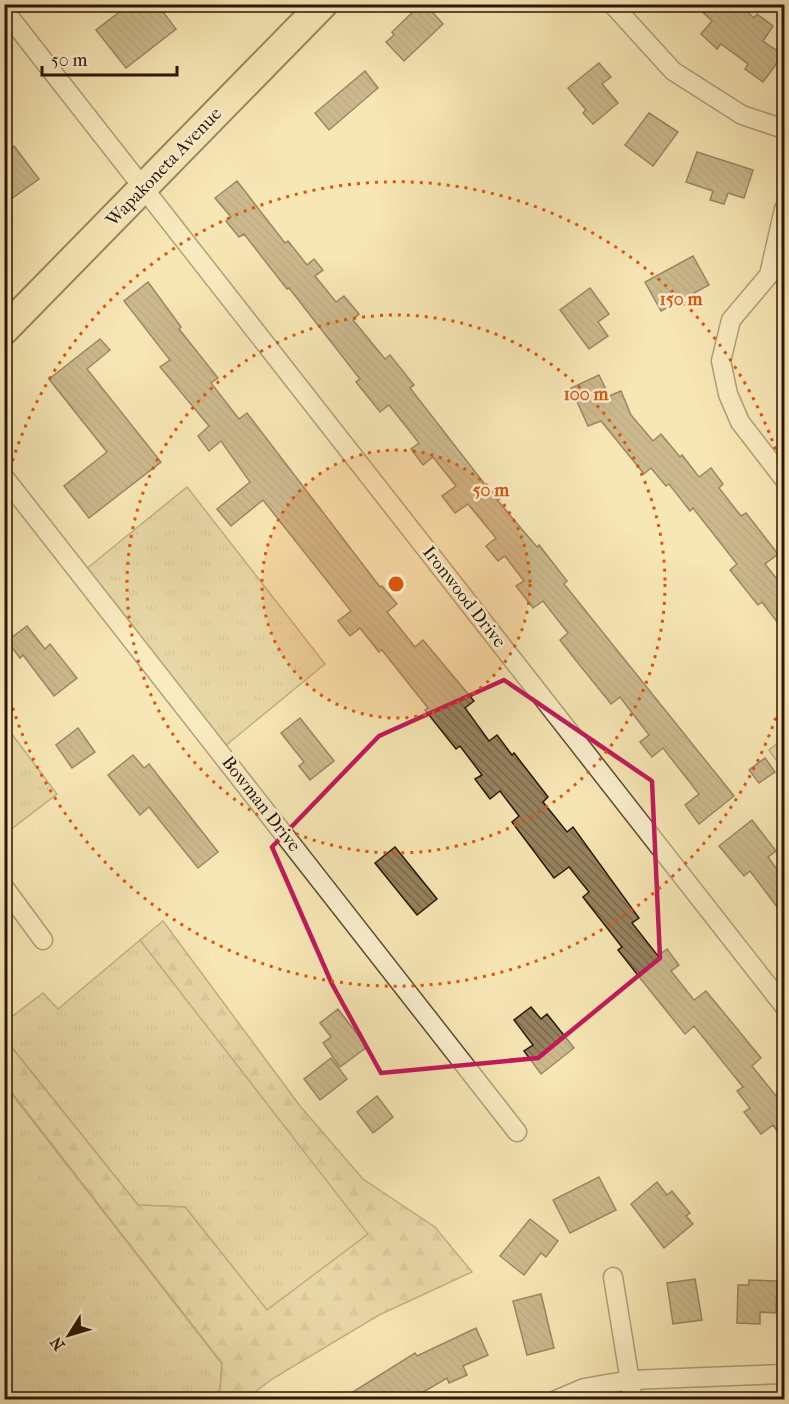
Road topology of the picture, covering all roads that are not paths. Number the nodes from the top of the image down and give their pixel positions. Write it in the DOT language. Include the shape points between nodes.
graph roads {
  1 [pos="323,4"];
  2 [pos="612,4"];
  3 [pos="4,10"];
  4 [pos="784,129"];
  5 [pos="143,188"];
  6 [pos="784,209"];
  7 [pos="4,330"];
  8 [pos="4,477"];
  9 [pos="784,479"];
  10 [pos="4,887"];
  11 [pos="44,940"];
  12 [pos="784,1006"];
  13 [pos="517,1132"];
  14 [pos="613,1276"];
  15 [pos="784,1374"];
  16 [pos="630,1380"];
  17 [pos="556,1400"];
  18 [pos="633,1400"];
  1 -- 5 [label="main road, Wapakoneta Avenue"];
  2 -- 4 [label="street" via="673,71 742,115"];
  3 -- 5 [label="street, Ironwood Drive"];
  5 -- 7 [label="main road, Wapakoneta Avenue"];
  5 -- 12 [label="street, Ironwood Drive"];
  6 -- 9 [label="street" via="769,275 731,320 721,361 728,394 740,422"];
  8 -- 13 [label="street, Bowman Drive"];
  10 -- 11 [label="street"];
  14 -- 16 [label="street"];
  15 -- 16 [label="street"];
  16 -- 17 [label="street" via="584,1388"];
  16 -- 18 [label="street"];
}
